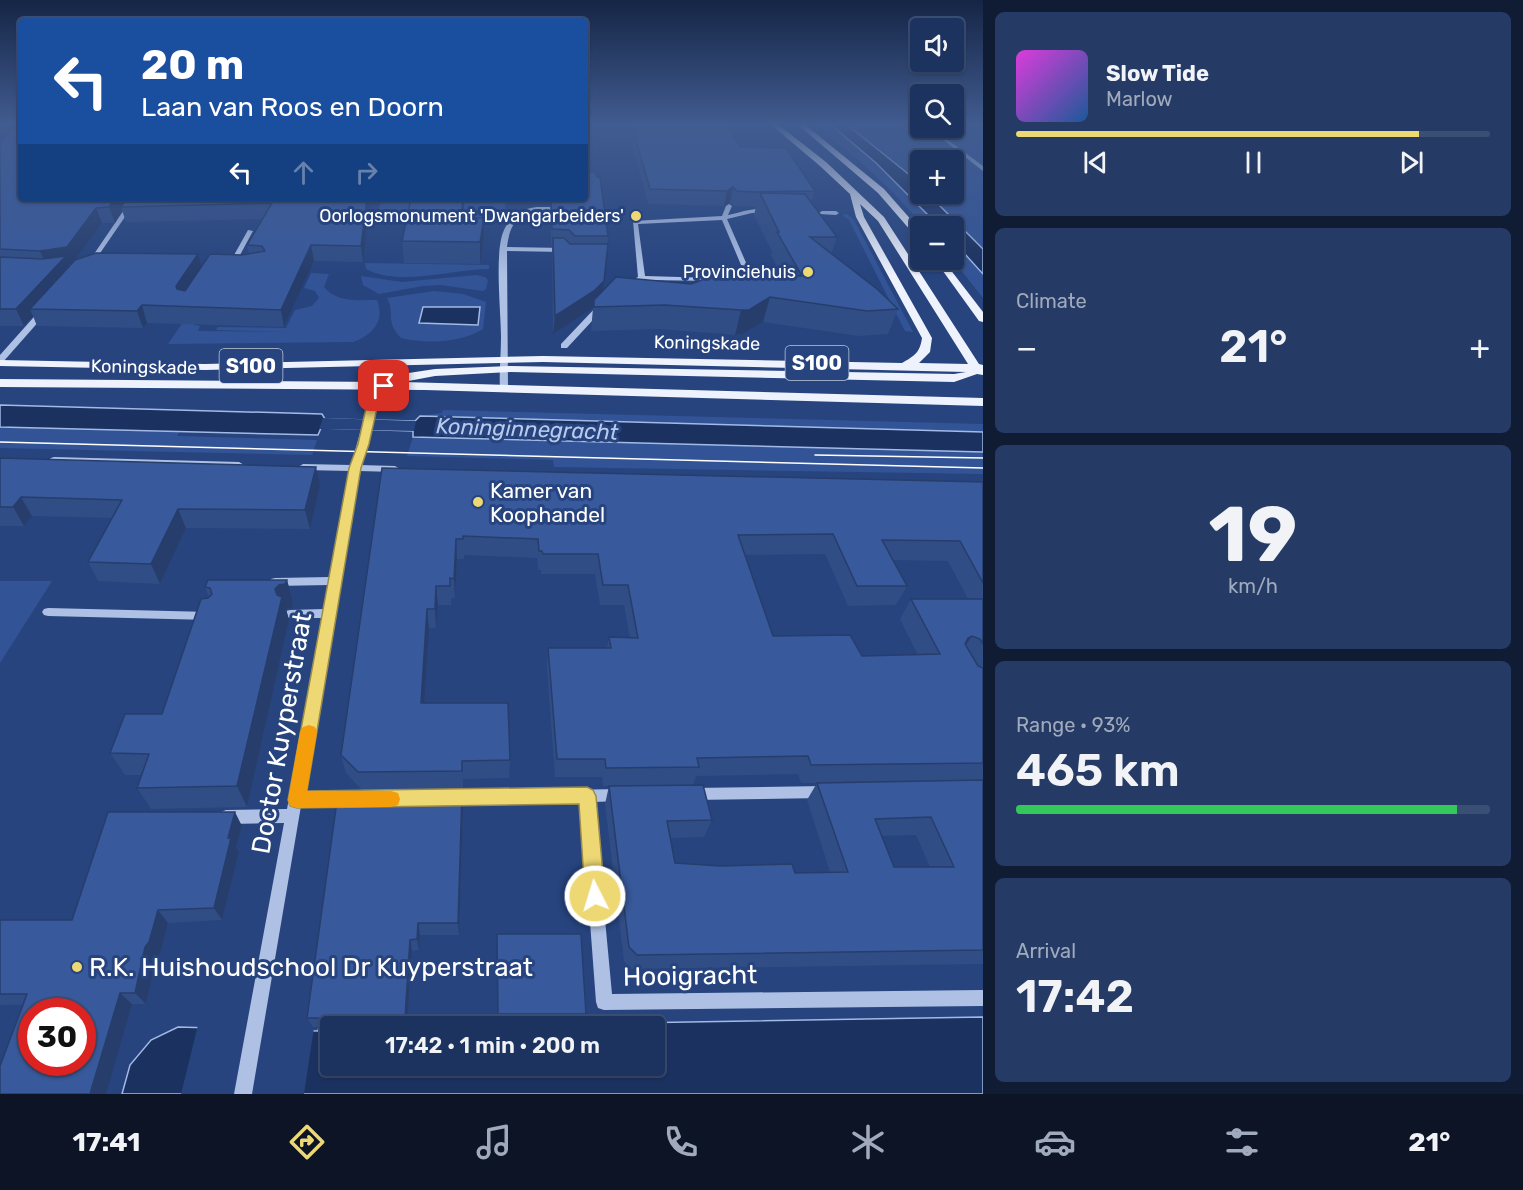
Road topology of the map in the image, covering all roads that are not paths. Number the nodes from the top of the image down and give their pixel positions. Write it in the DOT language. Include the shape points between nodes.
graph roads {
  1 [pos="833,174"];
  2 [pos="860,174"];
  3 [pos="853,195"];
  4 [pos="133,201"];
  5 [pos="729,206"];
  6 [pos="558,209"];
  7 [pos="777,212"];
  8 [pos="822,213"];
  9 [pos="836,213"];
  10 [pos="724,218"];
  11 [pos="910,225"];
  12 [pos="250,231"];
  13 [pos="504,249"];
  14 [pos="568,257"];
  15 [pos="101,265"];
  16 [pos="221,266"];
  17 [pos="231,266"];
  18 [pos="242,266"];
  19 [pos="946,270"];
  20 [pos="642,278"];
  21 [pos="718,280"];
  22 [pos="740,281"];
  23 [pos="620,287"];
  24 [pos="52,302"];
  25 [pos="606,302"];
  26 [pos="983,319"];
  27 [pos="564,346"];
  28 [pos="0,361"];
  29 [pos="502,364"];
  30 [pos="903,365"];
  31 [pos="980,369"];
  32 [pos="0,383"];
  33 [pos="384,386"];
  34 [pos="504,389"];
  35 [pos="983,402"];
  36 [pos="45,459"];
  37 [pos="247,465"];
  38 [pos="292,467"];
  39 [pos="355,468"];
  40 [pos="405,469"];
  41 [pos="335,581"];
  42 [pos="263,582"];
  43 [pos="48,612"];
  44 [pos="290,614"];
  45 [pos="330,614"];
  46 [pos="213,616"];
  47 [pos="839,791"];
  48 [pos="683,794"];
  49 [pos="635,795"];
  50 [pos="587,796"];
  51 [pos="431,798"];
  52 [pos="407,799"];
  53 [pos="297,800"];
  54 [pos="294,816"];
  55 [pos="217,817"];
  56 [pos="983,998"];
  57 [pos="243,1094"];
  1 -- 3 [label="main road"];
  2 -- 11 [label="main road"];
  3 -- 30 [label="main road" via="860,217 927,338 923,356"];
  3 -- 31 [label="main road" via="881,219"];
  4 -- 15 [label="street" via="84,267"];
  5 -- 10 [label="street"];
  6 -- 13 [label="street" via="539,209 517,216 506,232"];
  7 -- 10 [label="street" via="752,211"];
  8 -- 9 [label="street"];
  10 -- 20 [label="street" via="635,222"];
  10 -- 22 [label="street" via="751,281"];
  12 -- 17 [label="street"];
  13 -- 14 [label="street" via="568,251"];
  13 -- 29 [label="street"];
  16 -- 17 [label="street"];
  17 -- 18 [label="street"];
  19 -- 26 [label="main road"];
  20 -- 21 [label="street"];
  20 -- 23 [label="street"];
  24 -- 28 [label="street, Koningskade"];
  25 -- 27 [label="street"];
  28 -- 29 [label="main road, Koningskade / S100" via="205,367"];
  29 -- 30 [label="main road, Koningskade / S100"];
  29 -- 31 [label="main road" via="954,378"];
  29 -- 33 [label="main road" via="411,374"];
  29 -- 34 [label="street"];
  30 -- 31 [label="main road, Koningskade / S100"];
  32 -- 33 [label="main road, Koningskade / S100"];
  33 -- 34 [label="main road, Koningskade / S100"];
  33 -- 39 [label="street, Doctor Kuyperstraat" via="376,396"];
  34 -- 35 [label="main road, Koningskade / S100"];
  36 -- 37 [label="street"];
  38 -- 39 [label="street"];
  39 -- 40 [label="street"];
  39 -- 41 [label="street, Doctor Kuyperstraat"];
  41 -- 42 [label="street"];
  41 -- 45 [label="street, Doctor Kuyperstraat"];
  43 -- 46 [label="street"];
  44 -- 45 [label="street"];
  45 -- 53 [label="street, Doctor Kuyperstraat"];
  47 -- 48 [label="street"];
  49 -- 50 [label="street"];
  50 -- 51 [label="street"];
  50 -- 56 [label="street, Hooigracht" via="604,1002"];
  52 -- 53 [label="street"];
  53 -- 54 [label="street, Doctor Kuyperstraat"];
  54 -- 55 [label="street"];
  54 -- 57 [label="street, Doctor Kuyperstraat"];
}
